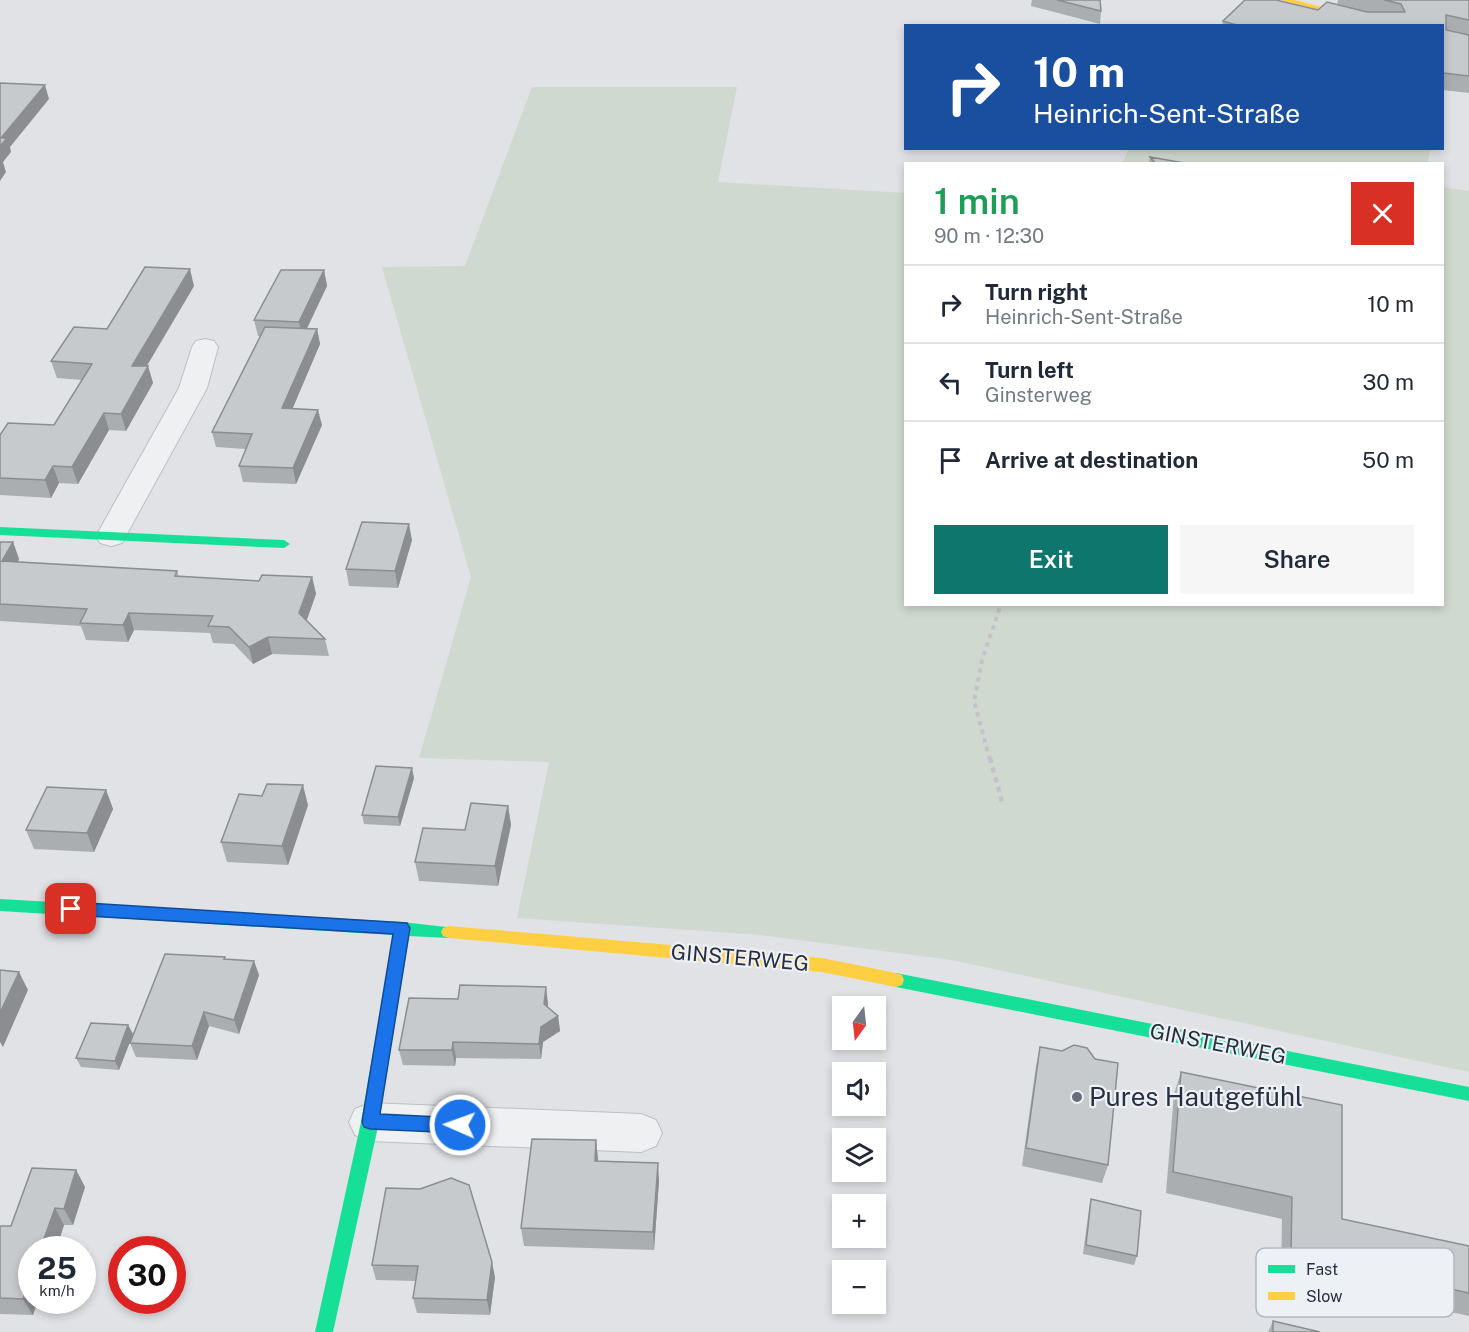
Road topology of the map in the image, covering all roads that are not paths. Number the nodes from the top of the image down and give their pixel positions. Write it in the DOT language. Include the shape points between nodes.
graph roads {
  1 [pos="1296,1"];
  2 [pos="1382,24"];
  3 [pos="205,347"];
  4 [pos="0,531"];
  5 [pos="111,536"];
  6 [pos="284,544"];
  7 [pos="0,904"];
  8 [pos="402,928"];
  9 [pos="1469,1094"];
  10 [pos="370,1122"];
  11 [pos="641,1133"];
  12 [pos="324,1332"];
  1 -- 2 [label="street"];
  3 -- 5 [label="street" via="193,388"];
  4 -- 5 [label="street"];
  5 -- 6 [label="street"];
  7 -- 8 [label="street, GINSTERWEG"];
  8 -- 9 [label="street, GINSTERWEG" via="822,965"];
  8 -- 10 [label="street"];
  10 -- 11 [label="street"];
  10 -- 12 [label="street"];
}
